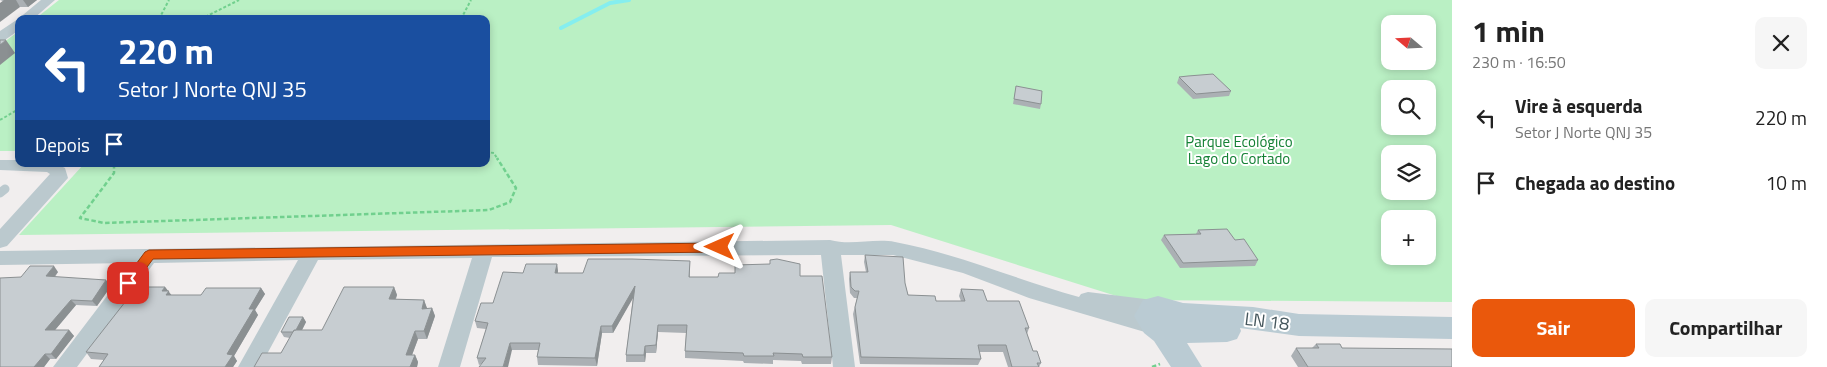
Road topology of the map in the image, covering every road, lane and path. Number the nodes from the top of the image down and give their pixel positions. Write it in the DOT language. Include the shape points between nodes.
graph roads {
  1 [pos="49,0"];
  2 [pos="169,0"];
  3 [pos="239,0"];
  4 [pos="470,0"];
  5 [pos="29,15"];
  6 [pos="161,15"];
  7 [pos="209,15"];
  8 [pos="463,15"];
  9 [pos="15,26"];
  10 [pos="0,37"];
  11 [pos="15,111"];
  12 [pos="0,120"];
  13 [pos="490,152"];
  14 [pos="0,166"];
  15 [pos="15,166"];
  16 [pos="50,167"];
  17 [pos="114,167"];
  18 [pos="4,233"];
  19 [pos="830,247"];
  20 [pos="484,251"];
  21 [pos="312,253"];
  22 [pos="149,255"];
  23 [pos="0,258"];
  24 [pos="1169,325"];
  25 [pos="1452,328"];
  26 [pos="64,367"];
  27 [pos="249,367"];
  28 [pos="448,367"];
  29 [pos="844,367"];
  30 [pos="1187,367"];
  31 [pos="1196,367"];
  1 -- 5 [label="street"];
  2 -- 6 [label="path"];
  3 -- 7 [label="path"];
  4 -- 8 [label="path"];
  9 -- 10 [label="street"];
  11 -- 12 [label="path"];
  13 -- 17 [label="path" via="494,153 516,188 510,202 489,210 104,223 80,218 114,173"];
  14 -- 15 [label="street"];
  16 -- 18 [label="street" via="59,172 59,178"];
  19 -- 20 [label="street"];
  19 -- 24 [label="street" via="893,248 918,253 966,266 1036,293"];
  19 -- 29 [label="street"];
  20 -- 21 [label="street"];
  20 -- 28 [label="street"];
  21 -- 22 [label="street"];
  21 -- 27 [label="street"];
  22 -- 23 [label="street"];
  22 -- 26 [label="street"];
  24 -- 25 [label="street, LN 18" via="1212,332 1299,325"];
  24 -- 30 [label="street"];
  24 -- 31 [label="street"];
}
